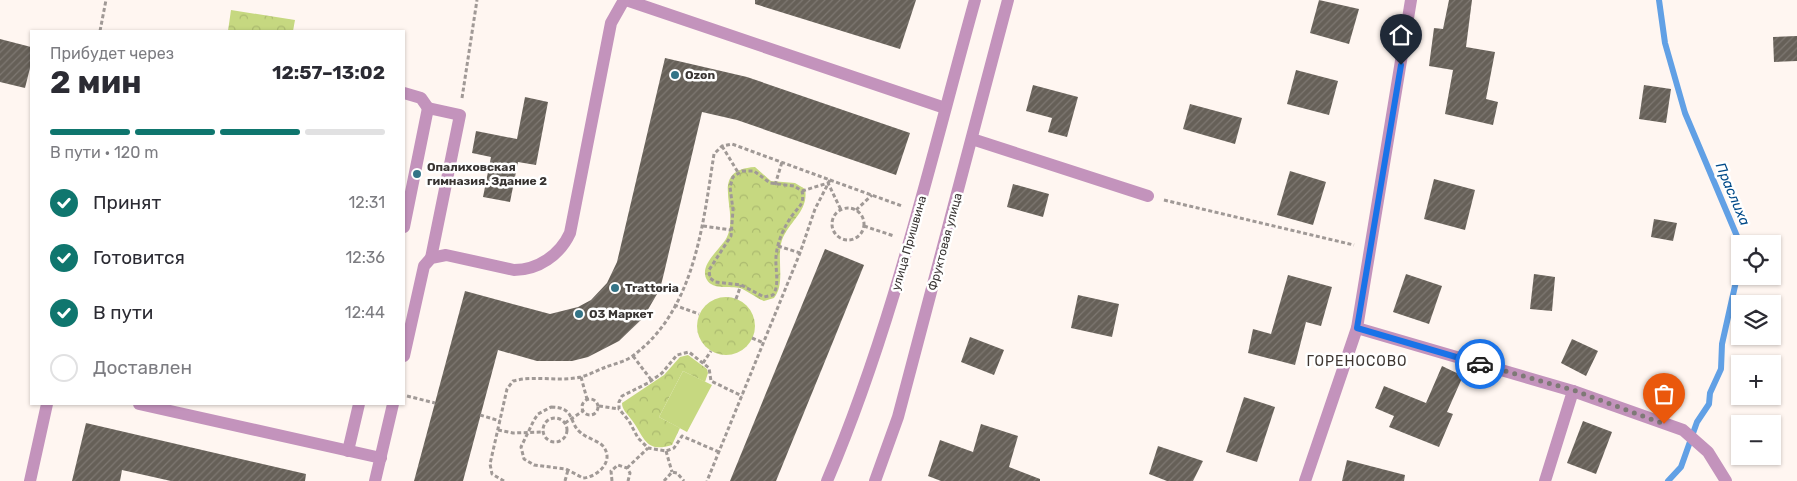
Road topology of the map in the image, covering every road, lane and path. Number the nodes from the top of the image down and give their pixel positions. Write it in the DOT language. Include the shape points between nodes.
graph roads {
  1 [pos="106,0"];
  2 [pos="477,0"];
  3 [pos="625,0"];
  4 [pos="975,0"];
  5 [pos="1008,0"];
  6 [pos="1411,0"];
  7 [pos="100,30"];
  8 [pos="405,94"];
  9 [pos="428,108"];
  10 [pos="945,108"];
  11 [pos="460,115"];
  12 [pos="972,139"];
  13 [pos="722,146"];
  14 [pos="782,162"];
  15 [pos="739,174"];
  16 [pos="829,182"];
  17 [pos="775,185"];
  18 [pos="802,191"];
  19 [pos="872,195"];
  20 [pos="1148,196"];
  21 [pos="841,210"];
  22 [pos="856,210"];
  23 [pos="918,212"];
  24 [pos="405,222"];
  25 [pos="702,226"];
  26 [pos="864,226"];
  27 [pos="731,230"];
  28 [pos="897,236"];
  29 [pos="778,246"];
  30 [pos="1370,249"];
  31 [pos="800,253"];
  32 [pos="431,258"];
  33 [pos="741,285"];
  34 [pos="736,299"];
  35 [pos="674,305"];
  36 [pos="699,314"];
  37 [pos="1357,328"];
  38 [pos="752,338"];
  39 [pos="764,343"];
  40 [pos="711,351"];
  41 [pos="405,352"];
  42 [pos="633,356"];
  43 [pos="703,363"];
  44 [pos="581,377"];
  45 [pos="652,381"];
  46 [pos="1573,390"];
  47 [pos="405,395"];
  48 [pos="742,396"];
  49 [pos="586,399"];
  50 [pos="435,403"];
  51 [pos="48,405"];
  52 [pos="144,405"];
  53 [pos="360,405"];
  54 [pos="393,405"];
  55 [pos="599,406"];
  56 [pos="619,409"];
  57 [pos="583,411"];
  58 [pos="480,415"];
  59 [pos="572,418"];
  60 [pos="500,421"];
  61 [pos="565,423"];
  62 [pos="498,430"];
  63 [pos="543,432"];
  64 [pos="529,434"];
  65 [pos="648,448"];
  66 [pos="348,451"];
  67 [pos="666,451"];
  68 [pos="718,452"];
  69 [pos="381,458"];
  70 [pos="603,468"];
  71 [pos="627,468"];
  72 [pos="568,470"];
  73 [pos="611,471"];
  74 [pos="672,472"];
  75 [pos="30,481"];
  76 [pos="375,481"];
  77 [pos="504,481"];
  78 [pos="565,481"];
  79 [pos="612,481"];
  80 [pos="628,481"];
  81 [pos="664,481"];
  82 [pos="684,481"];
  83 [pos="707,481"];
  84 [pos="827,481"];
  85 [pos="875,481"];
  86 [pos="1305,481"];
  87 [pos="1545,481"];
  88 [pos="1726,481"];
  1 -- 7 [label="path"];
  2 -- 11 [label="path"];
  3 -- 10 [label="street"];
  3 -- 32 [label="street" via="611,23 565,245 534,268 524,270 446,255"];
  4 -- 10 [label="street, улица Пришвина"];
  5 -- 12 [label="street, Фруктовая улица"];
  6 -- 30 [label="street"];
  8 -- 9 [label="street" via="420,98"];
  9 -- 11 [label="street"];
  9 -- 24 [label="street"];
  10 -- 23 [label="street, улица Пришвина"];
  11 -- 32 [label="street"];
  12 -- 20 [label="street"];
  12 -- 85 [label="street, Фруктовая улица" via="898,417"];
  13 -- 14 [label="path" via="732,144"];
  13 -- 15 [label="path"];
  13 -- 25 [label="path" via="714,154"];
  14 -- 16 [label="path"];
  14 -- 17 [label="path"];
  15 -- 17 [label="path" via="754,171"];
  15 -- 27 [label="path" via="734,177 730,188"];
  16 -- 18 [label="path"];
  16 -- 19 [label="path"];
  16 -- 21 [label="path"];
  16 -- 31 [label="path"];
  17 -- 18 [label="path" via="794,186"];
  18 -- 29 [label="path" via="802,205 790,218"];
  19 -- 22 [label="path"];
  19 -- 23 [label="path"];
  20 -- 30 [label="path"];
  21 -- 22 [label="path"];
  21 -- 26 [label="path" via="833,219 838,236 850,240"];
  22 -- 26 [label="path" via="863,218"];
  23 -- 84 [label="street, улица Пришвина" via="852,422"];
  25 -- 27 [label="path"];
  25 -- 35 [label="path" via="692,271"];
  26 -- 28 [label="path"];
  27 -- 33 [label="path" via="731,236 709,270 710,278 715,282"];
  29 -- 31 [label="path"];
  29 -- 33 [label="path" via="773,295 764,297"];
  30 -- 37 [label="street"];
  31 -- 39 [label="path"];
  32 -- 41 [label="street" via="424,266"];
  33 -- 34 [label="path"];
  35 -- 36 [label="path"];
  35 -- 42 [label="path" via="667,321"];
  37 -- 46 [label="street"];
  37 -- 86 [label="street"];
  38 -- 39 [label="path"];
  39 -- 48 [label="path"];
  40 -- 43 [label="path"];
  42 -- 44 [label="path"];
  42 -- 45 [label="path"];
  43 -- 45 [label="path" via="689,352 682,352"];
  43 -- 48 [label="path" via="710,368 710,381"];
  44 -- 49 [label="path"];
  44 -- 60 [label="path" via="513,381 507,390"];
  45 -- 56 [label="path" via="622,396 618,402"];
  46 -- 87 [label="street"];
  46 -- 88 [label="street" via="1683,430 1708,452"];
  47 -- 50 [label="path"];
  48 -- 68 [label="path"];
  49 -- 55 [label="path" via="597,401"];
  49 -- 57 [label="path"];
  51 -- 75 [label="street"];
  52 -- 66 [label="street"];
  53 -- 66 [label="street"];
  54 -- 69 [label="street"];
  55 -- 56 [label="path"];
  55 -- 57 [label="path" via="592,415"];
  56 -- 65 [label="path"];
  57 -- 59 [label="path"];
  58 -- 60 [label="path"];
  59 -- 61 [label="path"];
  59 -- 64 [label="path" via="564,410 551,407 538,414"];
  59 -- 70 [label="path" via="580,433 602,445 606,457"];
  60 -- 62 [label="path"];
  61 -- 63 [label="path" via="559,418 548,420 543,425"];
  61 -- 63 [label="path" via="567,431 559,442 552,442"];
  62 -- 64 [label="path"];
  62 -- 77 [label="path" via="490,464 492,474"];
  63 -- 64 [label="path"];
  64 -- 72 [label="path" via="521,447 525,460 534,465"];
  65 -- 67 [label="path"];
  65 -- 71 [label="path"];
  66 -- 69 [label="street"];
  67 -- 68 [label="path" via="674,448 682,436"];
  67 -- 74 [label="path"];
  68 -- 83 [label="path"];
  69 -- 76 [label="street"];
  70 -- 72 [label="path" via="597,475 583,478"];
  70 -- 73 [label="path"];
  71 -- 73 [label="path" via="618,465"];
  71 -- 80 [label="path" via="630,473"];
  72 -- 78 [label="path"];
  73 -- 79 [label="path"];
  74 -- 81 [label="path"];
  74 -- 82 [label="path"];
}
